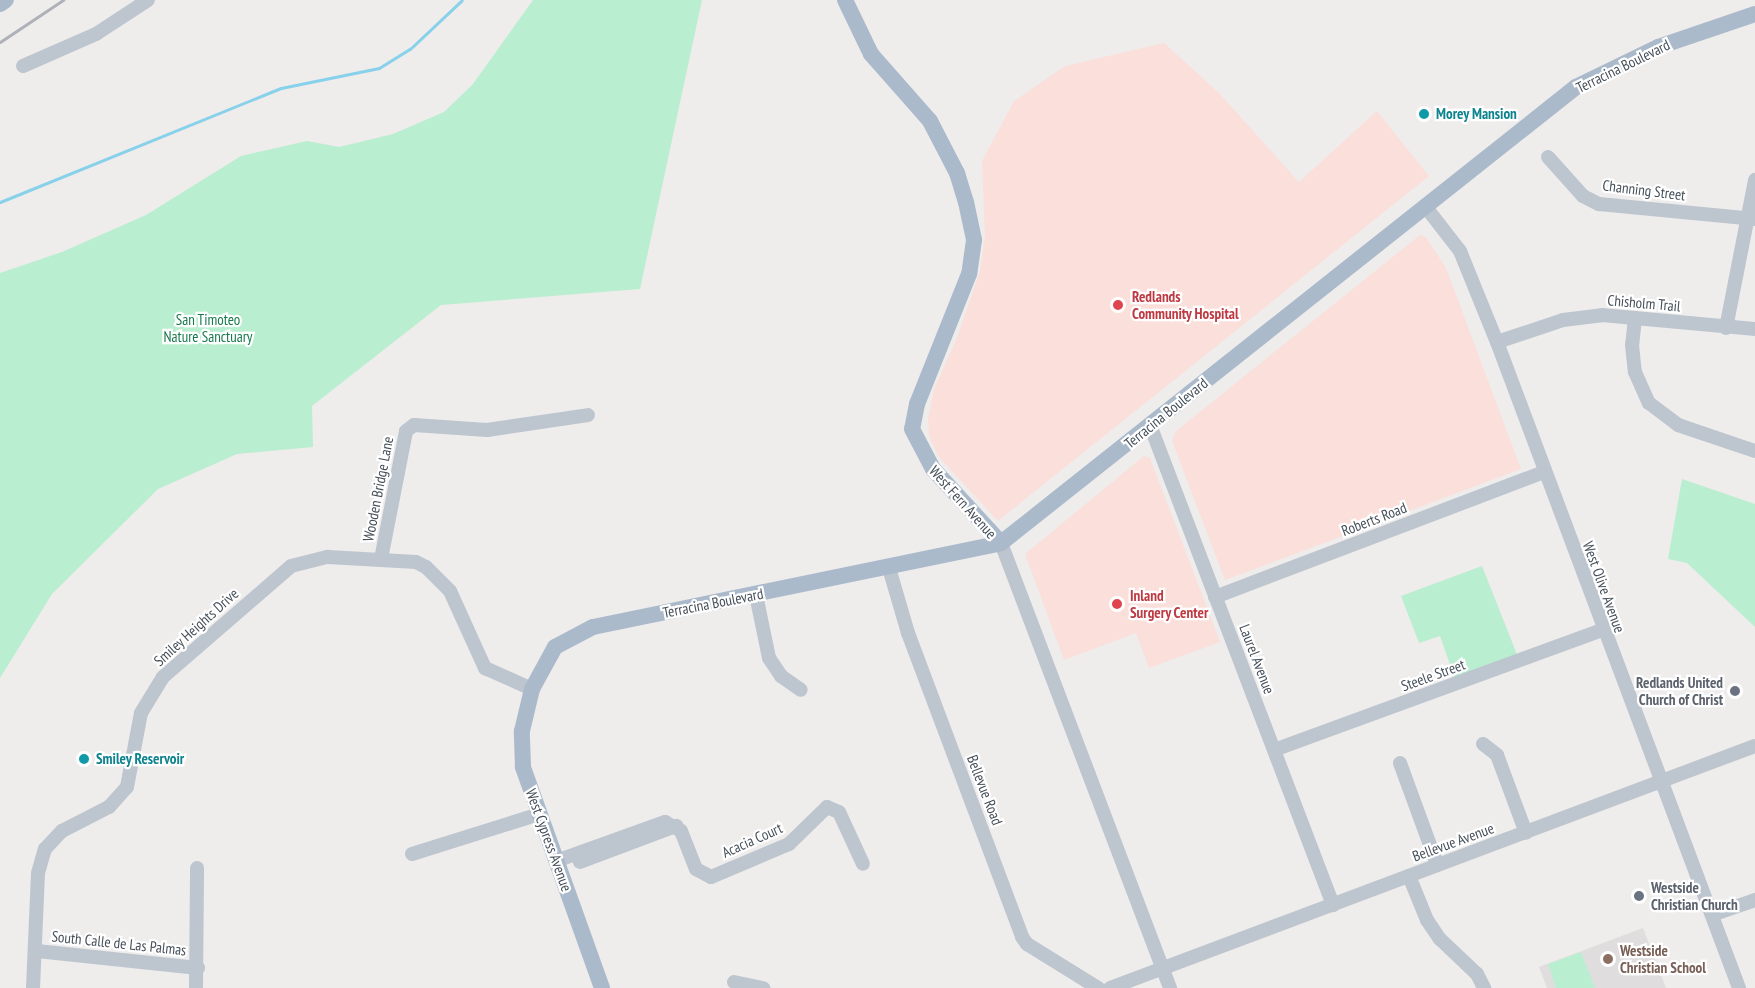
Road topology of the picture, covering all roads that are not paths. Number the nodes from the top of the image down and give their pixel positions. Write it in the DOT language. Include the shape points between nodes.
graph roads {
  1 [pos="6,0"];
  2 [pos="148,0"];
  3 [pos="844,0"];
  4 [pos="0,4"];
  5 [pos="1755,14"];
  6 [pos="23,66"];
  7 [pos="1548,157"];
  8 [pos="1755,180"];
  9 [pos="1425,206"];
  10 [pos="1751,218"];
  11 [pos="1635,318"];
  12 [pos="1725,327"];
  13 [pos="1755,329"];
  14 [pos="1497,342"];
  15 [pos="588,415"];
  16 [pos="1150,425"];
  17 [pos="1755,451"];
  18 [pos="1544,472"];
  19 [pos="1001,543"];
  20 [pos="381,559"];
  21 [pos="889,568"];
  22 [pos="756,595"];
  23 [pos="1215,597"];
  24 [pos="1602,630"];
  25 [pos="532,689"];
  26 [pos="801,690"];
  27 [pos="1482,744"];
  28 [pos="1755,746"];
  29 [pos="1274,750"];
  30 [pos="1400,763"];
  31 [pos="1660,782"];
  32 [pos="540,814"];
  33 [pos="1526,833"];
  34 [pos="412,854"];
  35 [pos="863,864"];
  36 [pos="1437,864"];
  37 [pos="557,865"];
  38 [pos="197,868"];
  39 [pos="1409,876"];
  40 [pos="1755,900"];
  41 [pos="1333,905"];
  42 [pos="1712,915"];
  43 [pos="37,951"];
  44 [pos="198,968"];
  45 [pos="1163,968"];
  46 [pos="734,982"];
  47 [pos="33,988"];
  48 [pos="196,988"];
  49 [pos="602,988"];
  50 [pos="763,988"];
  51 [pos="1098,988"];
  52 [pos="1110,988"];
  53 [pos="1170,988"];
  54 [pos="1484,988"];
  55 [pos="1739,988"];
  1 -- 4 [label="main road"];
  2 -- 6 [label="street" via="88,39"];
  3 -- 19 [label="main road, West Fern Avenue" via="871,54 930,121 957,173 966,202 974,240 969,274 917,404 912,429 933,469"];
  5 -- 9 [label="main road, Terracina Boulevard" via="1658,46 1576,87"];
  7 -- 10 [label="street, Channing Street" via="1576,190 1599,204"];
  8 -- 10 [label="street"];
  9 -- 14 [label="street, West Olive Avenue" via="1460,251"];
  9 -- 16 [label="main road, Terracina Boulevard"];
  10 -- 12 [label="street"];
  11 -- 12 [label="street, Chisholm Trail"];
  11 -- 14 [label="street, Chisholm Trail" via="1602,315 1563,320"];
  11 -- 17 [label="street" via="1635,372 1649,403 1678,425"];
  12 -- 13 [label="street, Chisholm Trail"];
  14 -- 18 [label="street, West Olive Avenue"];
  15 -- 20 [label="street, Wooden Bridge Lane" via="487,430 414,425 406,431"];
  16 -- 19 [label="main road, Terracina Boulevard"];
  16 -- 23 [label="street, Laurel Avenue"];
  18 -- 23 [label="street, Roberts Road"];
  18 -- 24 [label="street, West Olive Avenue"];
  19 -- 21 [label="main road, Terracina Boulevard"];
  19 -- 45 [label="street, West Fern Avenue"];
  20 -- 25 [label="street, Smiley Heights Drive" via="416,562 441,578 484,668"];
  20 -- 43 [label="street, Smiley Heights Drive" via="310,558 291,566 163,677 141,713 127,787 109,807 62,831 45,849 38,873"];
  21 -- 22 [label="main road, Terracina Boulevard"];
  21 -- 51 [label="street, Bellevue Road" via="908,633 1022,937 1027,944"];
  22 -- 25 [label="main road, Terracina Boulevard" via="579,631 555,646"];
  22 -- 26 [label="street" via="769,658 781,676"];
  23 -- 29 [label="street, Laurel Avenue"];
  24 -- 29 [label="street, Steele Street"];
  24 -- 31 [label="street, West Olive Avenue"];
  25 -- 32 [label="main road, West Cypress Avenue" via="522,731 523,767"];
  27 -- 33 [label="street" via="1497,755"];
  28 -- 31 [label="street, Bellevue Avenue"];
  29 -- 41 [label="street, Laurel Avenue"];
  30 -- 36 [label="street"];
  31 -- 33 [label="street, Bellevue Avenue"];
  31 -- 42 [label="street, West Olive Avenue"];
  32 -- 34 [label="street"];
  32 -- 37 [label="main road, West Cypress Avenue"];
  33 -- 36 [label="street, Bellevue Avenue"];
  35 -- 37 [label="street, Acacia Court" via="839,812 827,807 789,844 711,877 696,868 676,826"];
  36 -- 39 [label="street, Bellevue Avenue"];
  37 -- 49 [label="main road, West Cypress Avenue"];
  38 -- 44 [label="street"];
  39 -- 41 [label="street, Bellevue Avenue"];
  39 -- 54 [label="street" via="1427,920 1440,939 1477,974"];
  40 -- 42 [label="street"];
  41 -- 45 [label="street, Bellevue Avenue"];
  42 -- 55 [label="street, West Olive Avenue"];
  43 -- 44 [label="street, South Calle de Las Palmas"];
  43 -- 47 [label="street, Smiley Heights Drive"];
  44 -- 48 [label="street"];
  45 -- 52 [label="street"];
  45 -- 53 [label="street, West Fern Avenue"];
  46 -- 50 [label="street"];
}
